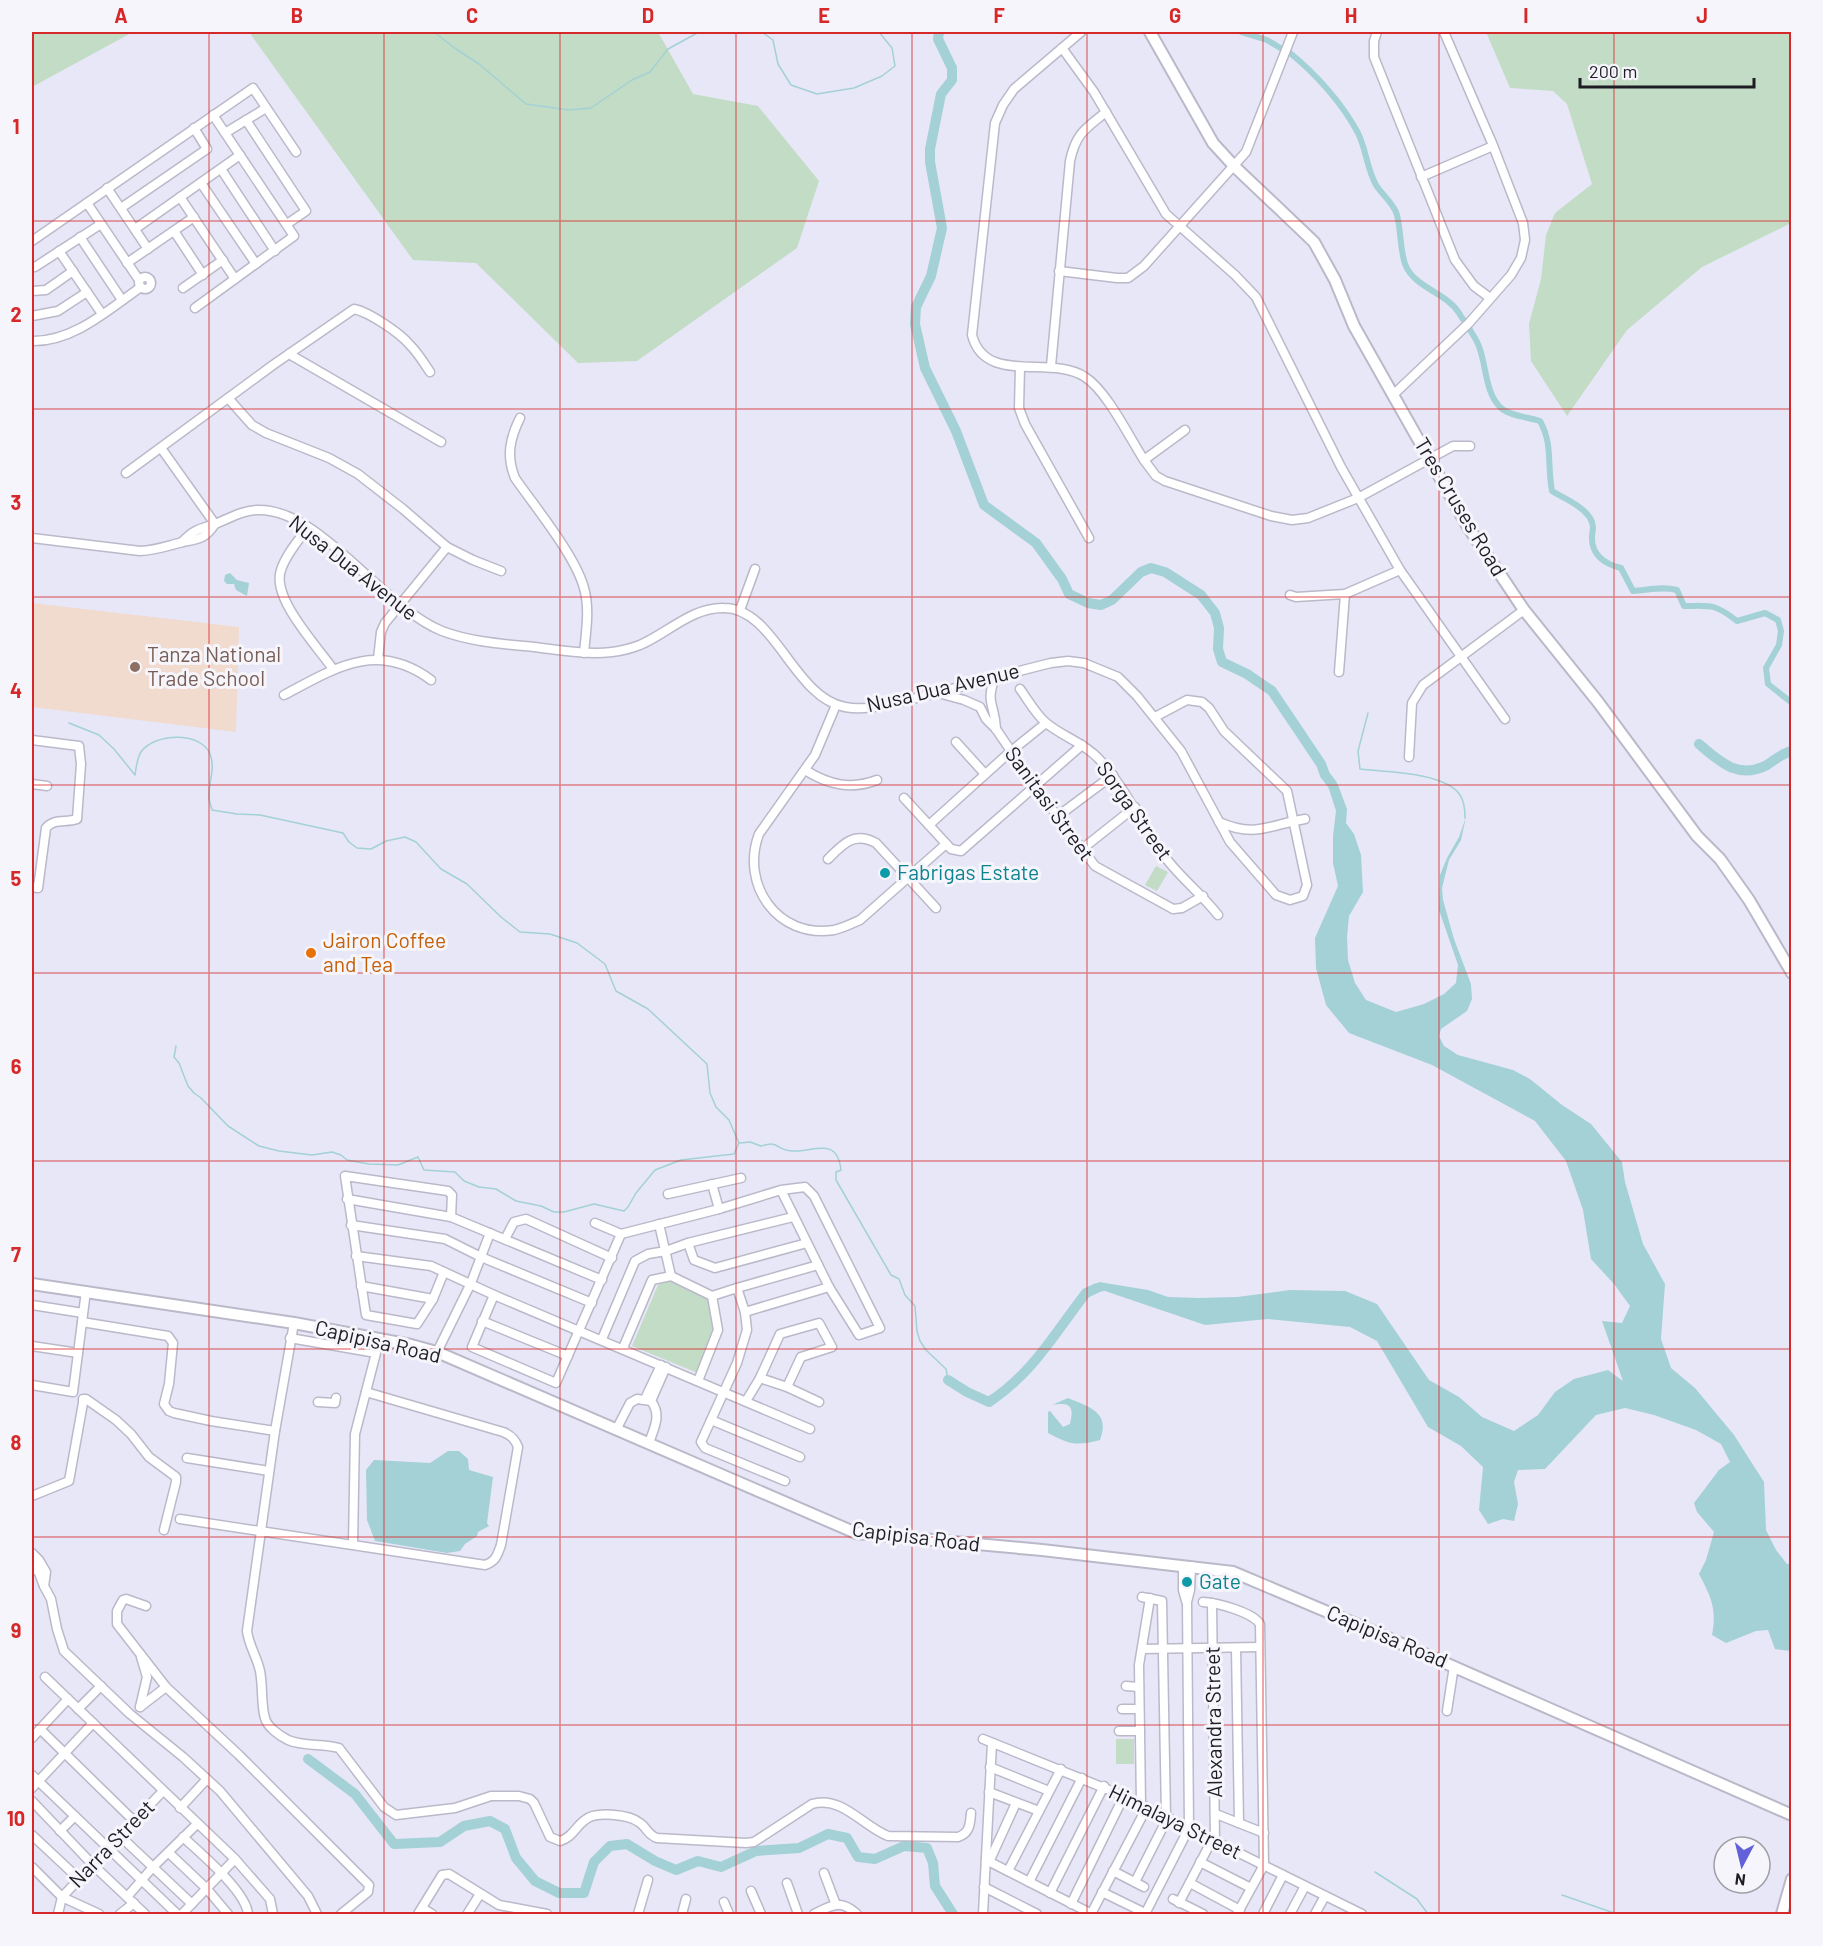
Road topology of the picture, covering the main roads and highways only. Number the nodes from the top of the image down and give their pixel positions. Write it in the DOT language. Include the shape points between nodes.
graph roads {
  1 [pos="1150,32"];
  2 [pos="1791,973"];
  3 [pos="32,1284"];
  4 [pos="1791,1815"];
  5 [pos="1791,1879"];
  6 [pos="1782,1914"];
  1 -- 2 [label="main road, Tres Cruses Road" via="1213,143 1314,242 1354,326 1468,527 1524,610 1697,836 1720,859"];
  3 -- 4 [label="main road, Capipisa Road" via="294,1323 438,1352 855,1533 1224,1570 1454,1666"];
  5 -- 6 [label="main road"];
}
